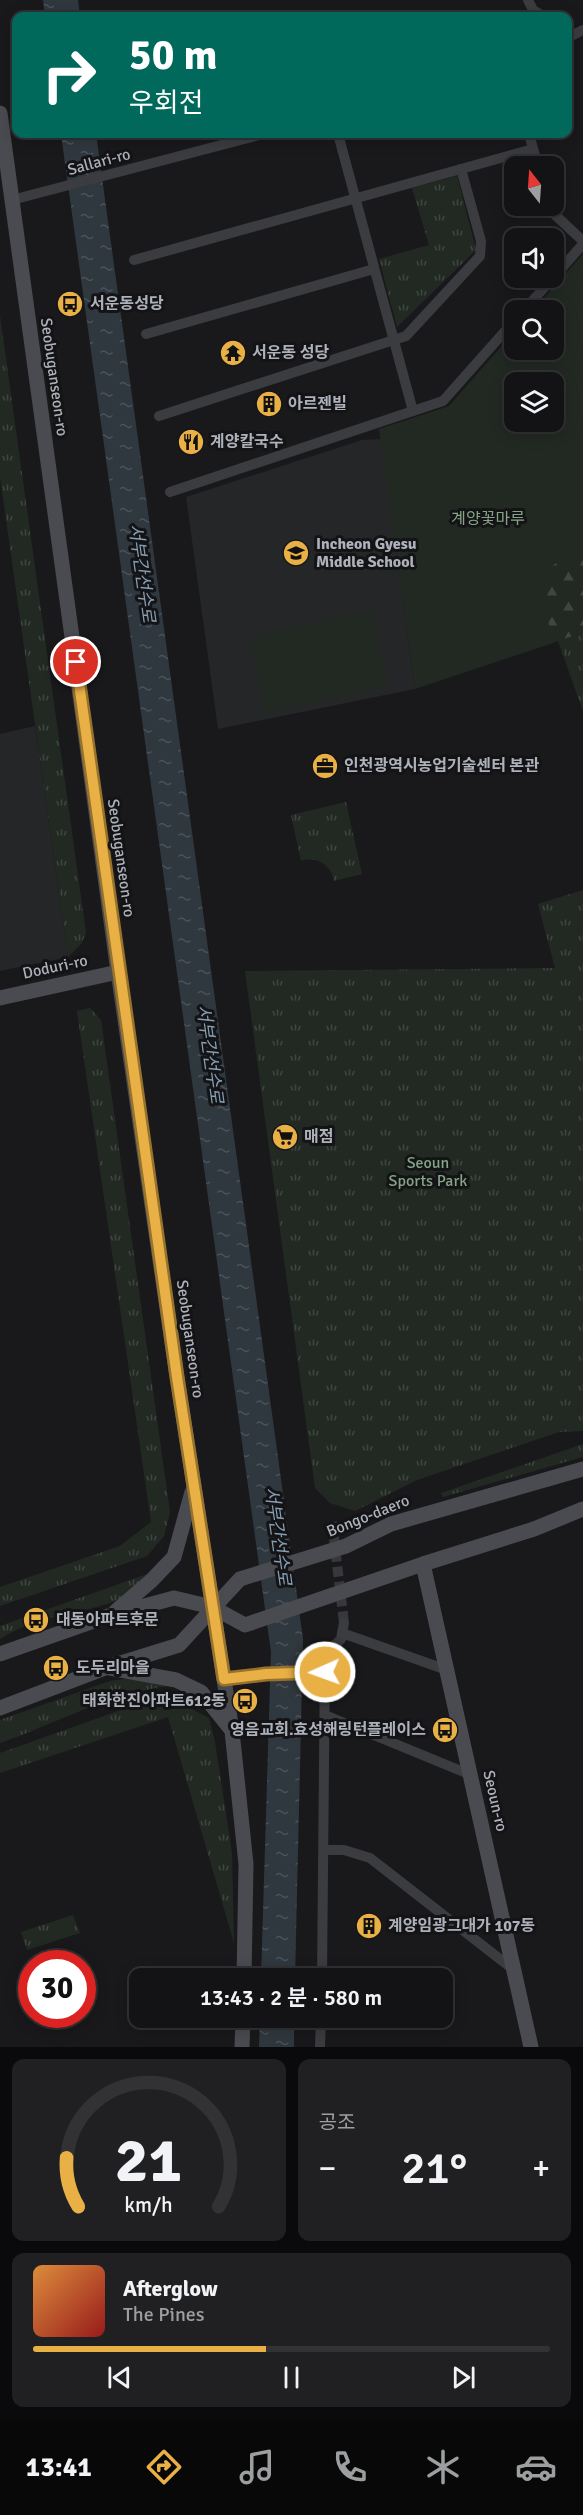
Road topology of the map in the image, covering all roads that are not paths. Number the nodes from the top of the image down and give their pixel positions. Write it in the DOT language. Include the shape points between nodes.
graph roads {
  1 [pos="528,0"];
  2 [pos="536,12"];
  3 [pos="0,113"];
  4 [pos="230,138"];
  5 [pos="339,138"];
  6 [pos="531,138"];
  7 [pos="533,149"];
  8 [pos="535,156"];
  9 [pos="461,169"];
  10 [pos="356,199"];
  11 [pos="12,200"];
  12 [pos="556,216"];
  13 [pos="583,243"];
  14 [pos="134,260"];
  15 [pos="564,265"];
  16 [pos="374,269"];
  17 [pos="543,288"];
  18 [pos="533,300"];
  19 [pos="504,332"];
  20 [pos="146,334"];
  21 [pos="394,340"];
  22 [pos="413,411"];
  23 [pos="159,416"];
  24 [pos="170,492"];
  25 [pos="118,972"];
  26 [pos="0,998"];
  27 [pos="583,1468"];
  28 [pos="194,1483"];
  29 [pos="583,1509"];
  30 [pos="423,1564"];
  31 [pos="212,1607"];
  32 [pos="111,1615"];
  33 [pos="0,1654"];
  34 [pos="105,1668"];
  35 [pos="447,1670"];
  36 [pos="321,1673"];
  37 [pos="224,1679"];
  38 [pos="0,1708"];
  39 [pos="325,1715"];
  40 [pos="232,1731"];
  41 [pos="471,1775"];
  42 [pos="325,1850"];
  43 [pos="244,1968"];
  44 [pos="322,1968"];
  45 [pos="514,1970"];
  46 [pos="243,2028"];
  47 [pos="321,2028"];
  48 [pos="242,2047"];
  49 [pos="320,2047"];
  50 [pos="531,2047"];
  1 -- 2 [label="street"];
  3 -- 11 [label="main road, Seobuganseon-ro"];
  4 -- 11 [label="street, Sallari-ro"];
  5 -- 10 [label="street"];
  6 -- 7 [label="street"];
  7 -- 8 [label="street"];
  7 -- 9 [label="street"];
  9 -- 10 [label="street"];
  9 -- 21 [label="street" via="481,242 480,256 406,336"];
  10 -- 14 [label="street"];
  10 -- 16 [label="street"];
  11 -- 25 [label="main road, Seobuganseon-ro"];
  12 -- 13 [label="street"];
  13 -- 15 [label="street"];
  16 -- 20 [label="street"];
  16 -- 21 [label="street"];
  17 -- 18 [label="street"];
  19 -- 22 [label="street" via="443,401"];
  21 -- 22 [label="street"];
  21 -- 23 [label="street"];
  22 -- 24 [label="street"];
  25 -- 26 [label="main road, Doduri-ro"];
  25 -- 28 [label="main road, Seobuganseon-ro"];
  27 -- 31 [label="main road, Bongo-daero" via="391,1524 346,1546 240,1579"];
  28 -- 31 [label="main road, Seobuganseon-ro"];
  28 -- 32 [label="main road" via="174,1557"];
  29 -- 30 [label="main road"];
  30 -- 31 [label="main road" via="245,1625"];
  30 -- 35 [label="main road, Seoun-ro"];
  31 -- 32 [label="main road" via="174,1598"];
  31 -- 34 [label="main road, Bongo-daero" via="179,1645"];
  31 -- 37 [label="main road, Seobuganseon-ro"];
  32 -- 33 [label="main road"];
  34 -- 38 [label="main road, Bongo-daero"];
  34 -- 40 [label="main road" via="176,1680 201,1692"];
  35 -- 36 [label="street" via="343,1628 341,1639 325,1655"];
  35 -- 41 [label="main road, Seoun-ro"];
  36 -- 37 [label="street"];
  36 -- 39 [label="street"];
  37 -- 40 [label="main road, Seobuganseon-ro"];
  39 -- 41 [label="street"];
  39 -- 42 [label="street"];
  40 -- 43 [label="main road, Seobuganseon-ro" via="246,1864"];
  41 -- 45 [label="main road, Seoun-ro"];
  42 -- 44 [label="street"];
  42 -- 45 [label="street" via="344,1850 370,1858"];
  45 -- 50 [label="main road, Seoun-ro"];
  46 -- 48 [label="main road"];
  47 -- 49 [label="street"];
}
